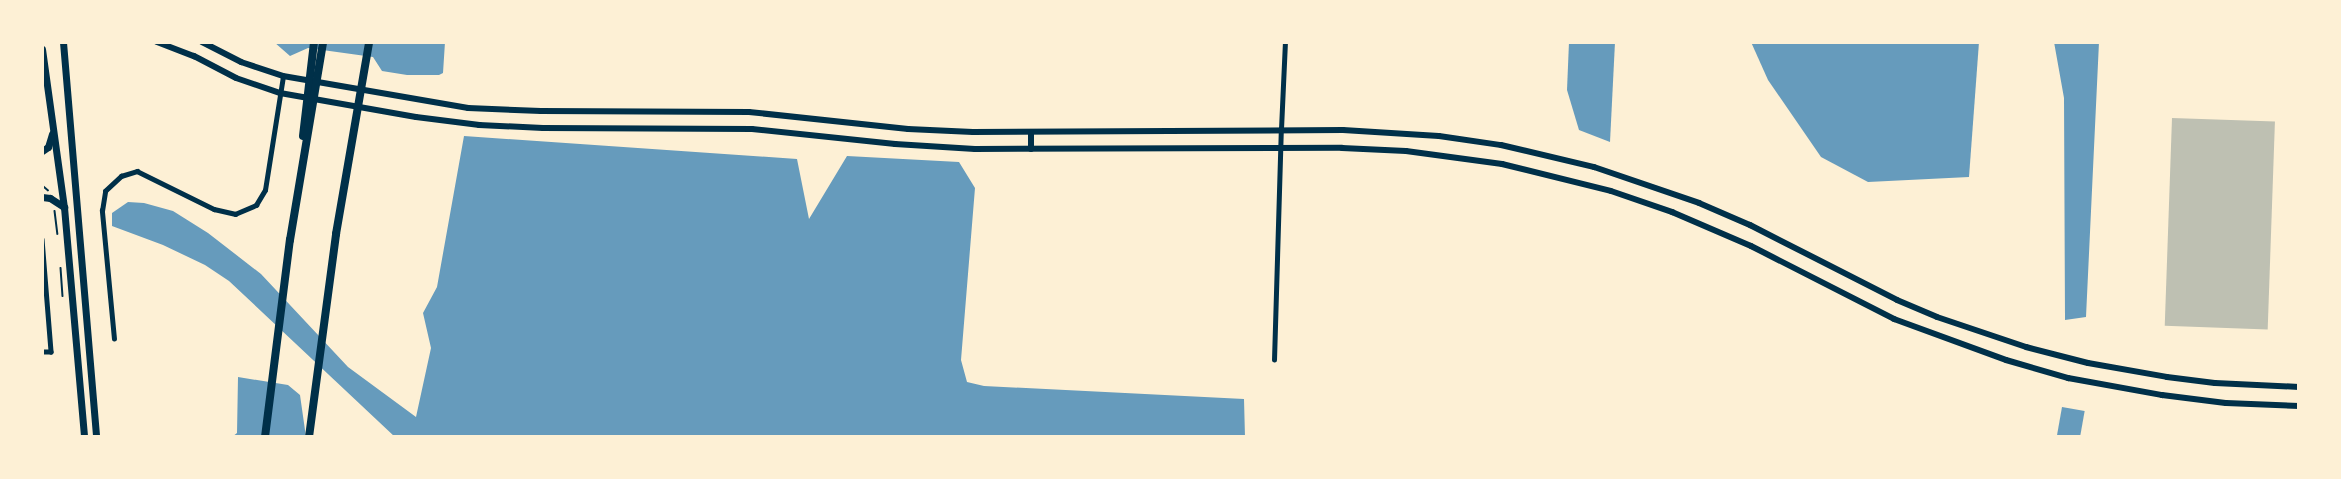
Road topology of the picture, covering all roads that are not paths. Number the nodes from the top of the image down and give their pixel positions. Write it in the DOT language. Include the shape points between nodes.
graph roads {
  1 [pos="63,42"];
  2 [pos="157,42"];
  3 [pos="202,42"];
  4 [pos="314,42"];
  5 [pos="324,42"];
  6 [pos="369,42"];
  7 [pos="1285,42"];
  8 [pos="42,50"];
  9 [pos="283,76"];
  10 [pos="280,93"];
  11 [pos="1281,129"];
  12 [pos="53,132"];
  13 [pos="1031,132"];
  14 [pos="1281,148"];
  15 [pos="1031,149"];
  16 [pos="42,151"];
  17 [pos="42,197"];
  18 [pos="63,207"];
  19 [pos="42,239"];
  20 [pos="290,240"];
  21 [pos="114,339"];
  22 [pos="42,352"];
  23 [pos="1274,360"];
  24 [pos="2299,387"];
  25 [pos="2299,406"];
  26 [pos="84,437"];
  27 [pos="96,437"];
  28 [pos="265,437"];
  29 [pos="309,437"];
  1 -- 27 [label="main road"];
  2 -- 10 [label="main road"];
  3 -- 9 [label="main road" via="241,62"];
  4 -- 20 [label="highway"];
  5 -- 20 [label="highway"];
  6 -- 29 [label="highway" via="331,267"];
  7 -- 11 [label="street"];
  8 -- 12 [label="main road"];
  9 -- 10 [label="street"];
  9 -- 13 [label="main road" via="444,105 488,109 739,111 929,130"];
  10 -- 15 [label="main road" via="416,117 501,127 730,128 927,147"];
  10 -- 21 [label="street" via="265,190 256,205 235,214 214,209 137,171 121,177 105,191 102,211"];
  11 -- 13 [label="main road"];
  11 -- 14 [label="street"];
  11 -- 24 [label="main road" via="1439,136 1563,159 1639,180 1699,203 1897,300 2026,347 2167,377"];
  12 -- 16 [label="main road" via="48,147"];
  12 -- 18 [label="main road"];
  13 -- 15 [label="main road"];
  14 -- 15 [label="main road"];
  14 -- 23 [label="street"];
  14 -- 25 [label="main road" via="1406,151 1549,174 1699,223 1894,319 1996,357 2068,378 2131,390 2226,403"];
  17 -- 18 [label="main road"];
  18 -- 26 [label="main road"];
  19 -- 22 [label="street" via="51,352"];
  20 -- 28 [label="highway"];
}
